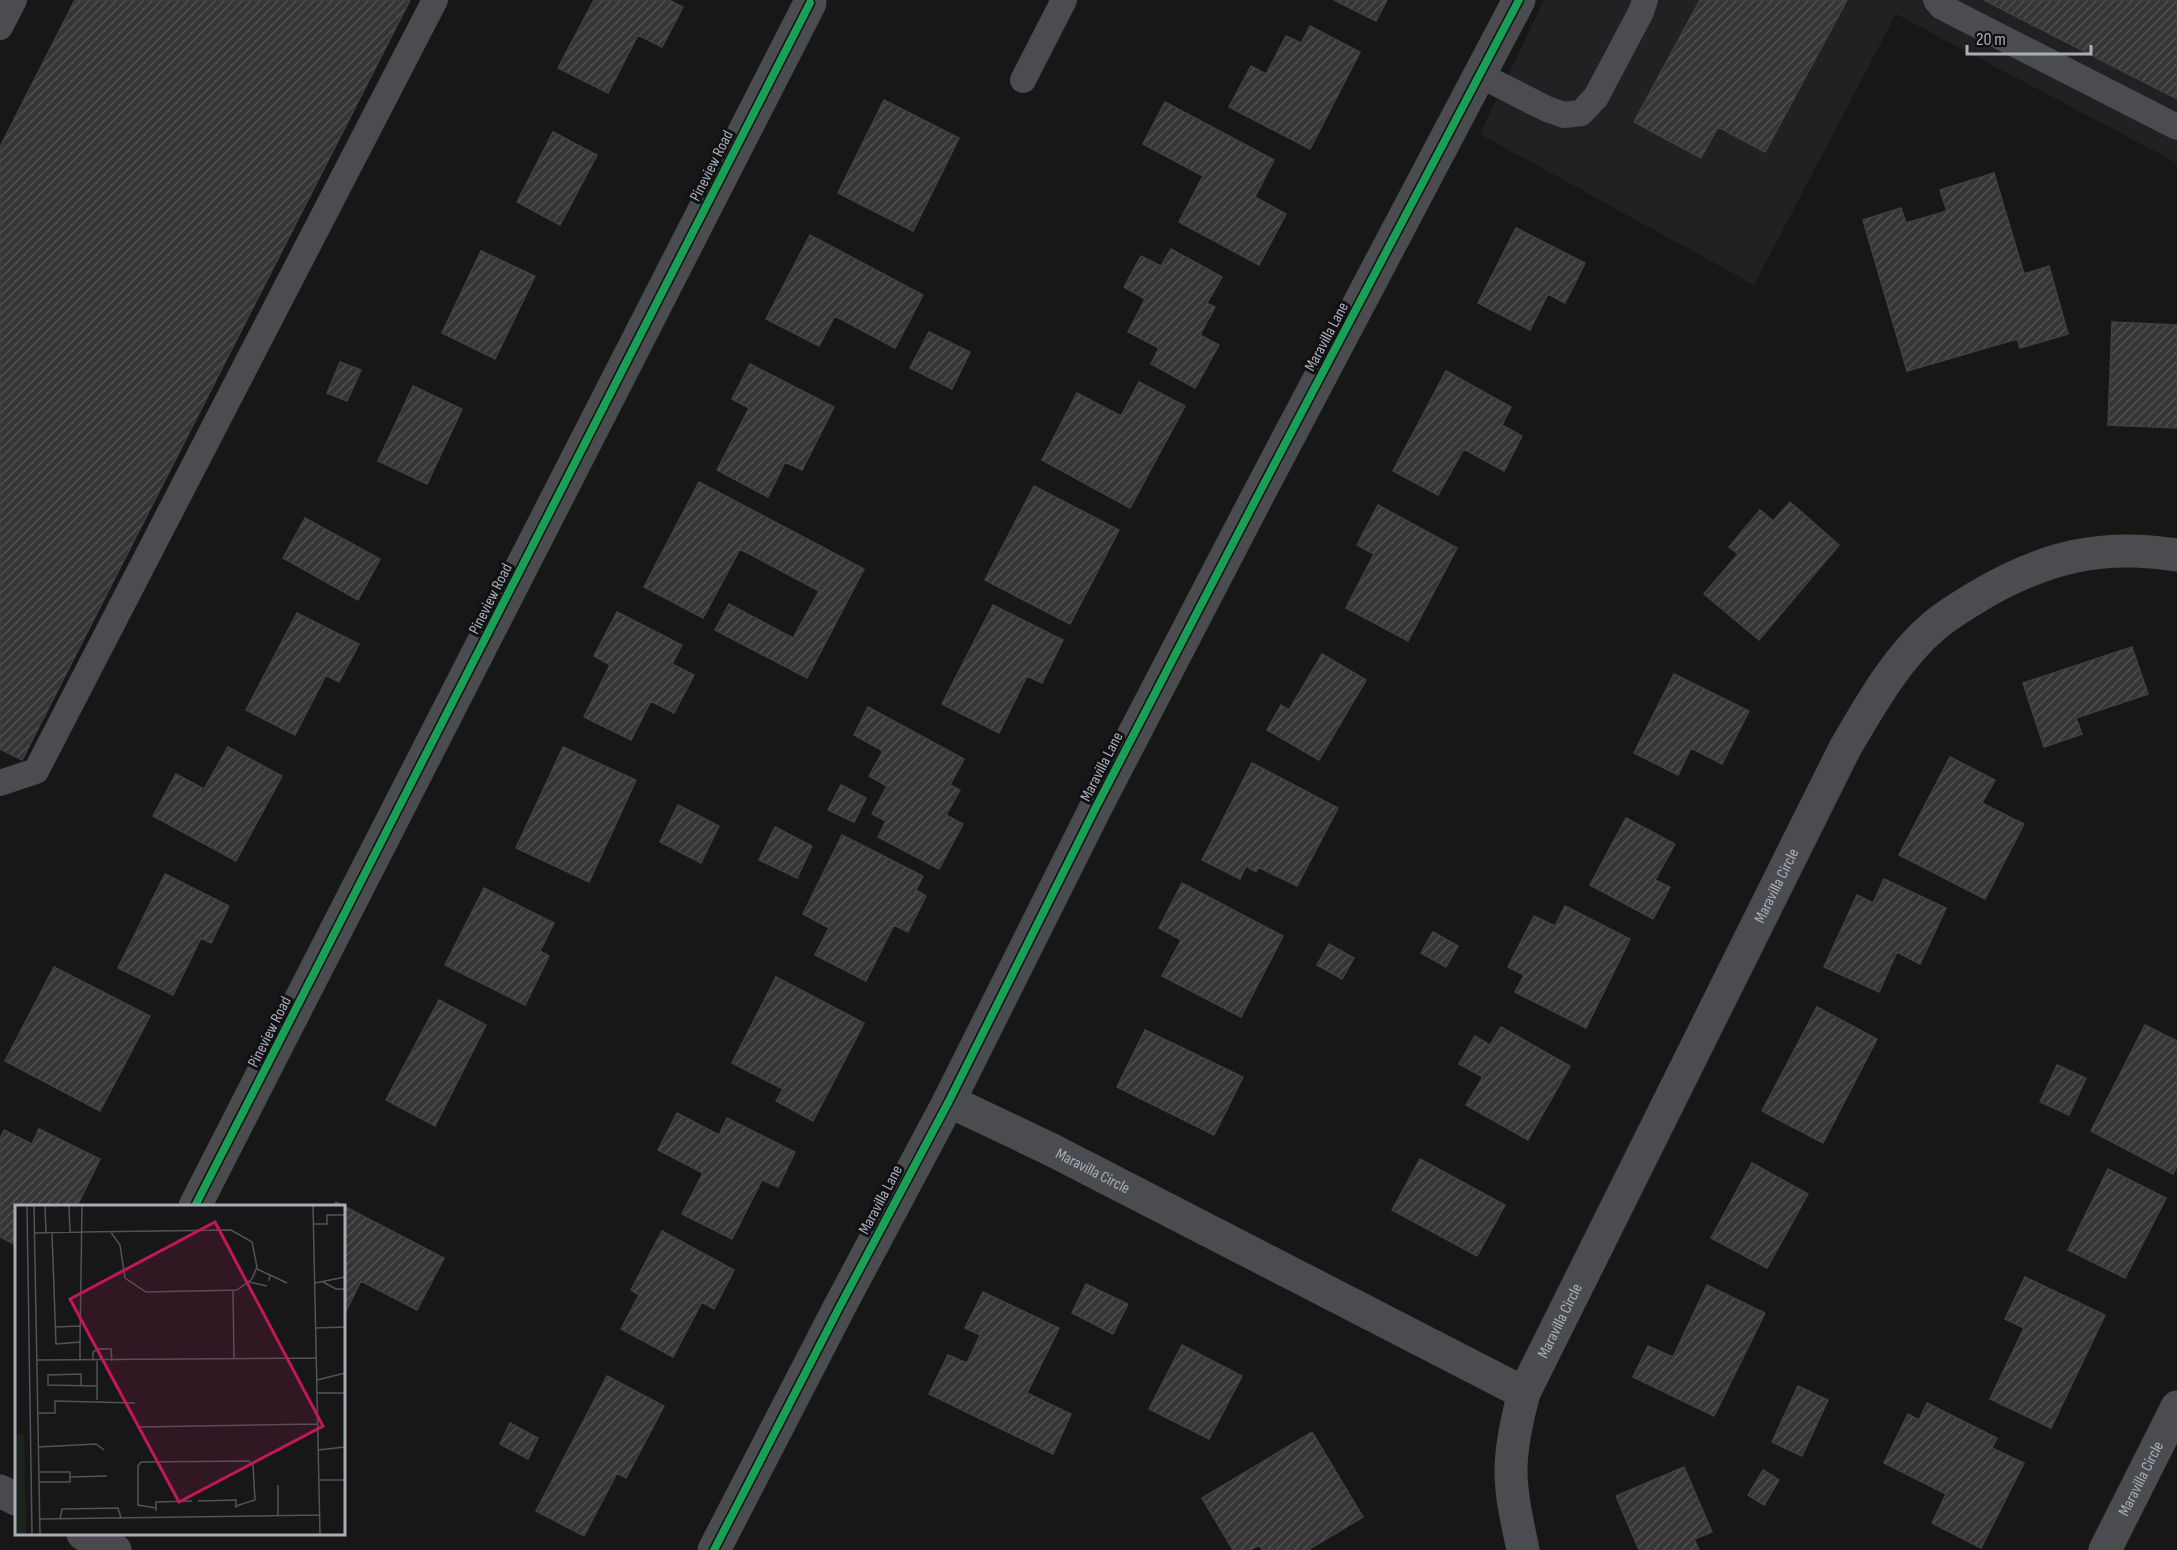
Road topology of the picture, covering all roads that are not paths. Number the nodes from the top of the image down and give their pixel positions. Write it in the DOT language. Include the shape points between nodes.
graph roads {
  1 [pos="14,0"];
  2 [pos="435,0"];
  3 [pos="1064,0"];
  4 [pos="1519,0"];
  5 [pos="1645,0"];
  6 [pos="1936,0"];
  7 [pos="810,3"];
  8 [pos="0,27"];
  9 [pos="1480,75"];
  10 [pos="1023,80"];
  11 [pos="2177,127"];
  12 [pos="2177,555"];
  13 [pos="0,783"];
  14 [pos="949,1101"];
  15 [pos="196,1205"];
  16 [pos="1524,1393"];
  17 [pos="2177,1407"];
  18 [pos="0,1491"];
  19 [pos="15,1498"];
  20 [pos="87,1535"];
  21 [pos="115,1550"];
  22 [pos="714,1550"];
  23 [pos="1523,1550"];
  24 [pos="2105,1550"];
  1 -- 8 [label="lane"];
  2 -- 13 [label="lane" via="36,771"];
  3 -- 10 [label="lane"];
  4 -- 9 [label="street, Maravilla Lane"];
  5 -- 9 [label="lane" via="1596,97 1581,112 1564,115 1547,109"];
  6 -- 11 [label="lane" via="1942,7"];
  7 -- 15 [label="street, Pineview Road"];
  9 -- 14 [label="street, Maravilla Lane" via="1095,809"];
  12 -- 16 [label="street, Maravilla Circle" via="2117,550 2038,565 1963,605 1933,627 1903,660 1845,748"];
  14 -- 16 [label="street, Maravilla Circle"];
  14 -- 22 [label="street, Maravilla Lane"];
  16 -- 23 [label="street, Maravilla Circle" via="1514,1430 1511,1472"];
  17 -- 24 [label="street, Maravilla Circle"];
  18 -- 19 [label="street"];
  20 -- 21 [label="street"];
}
